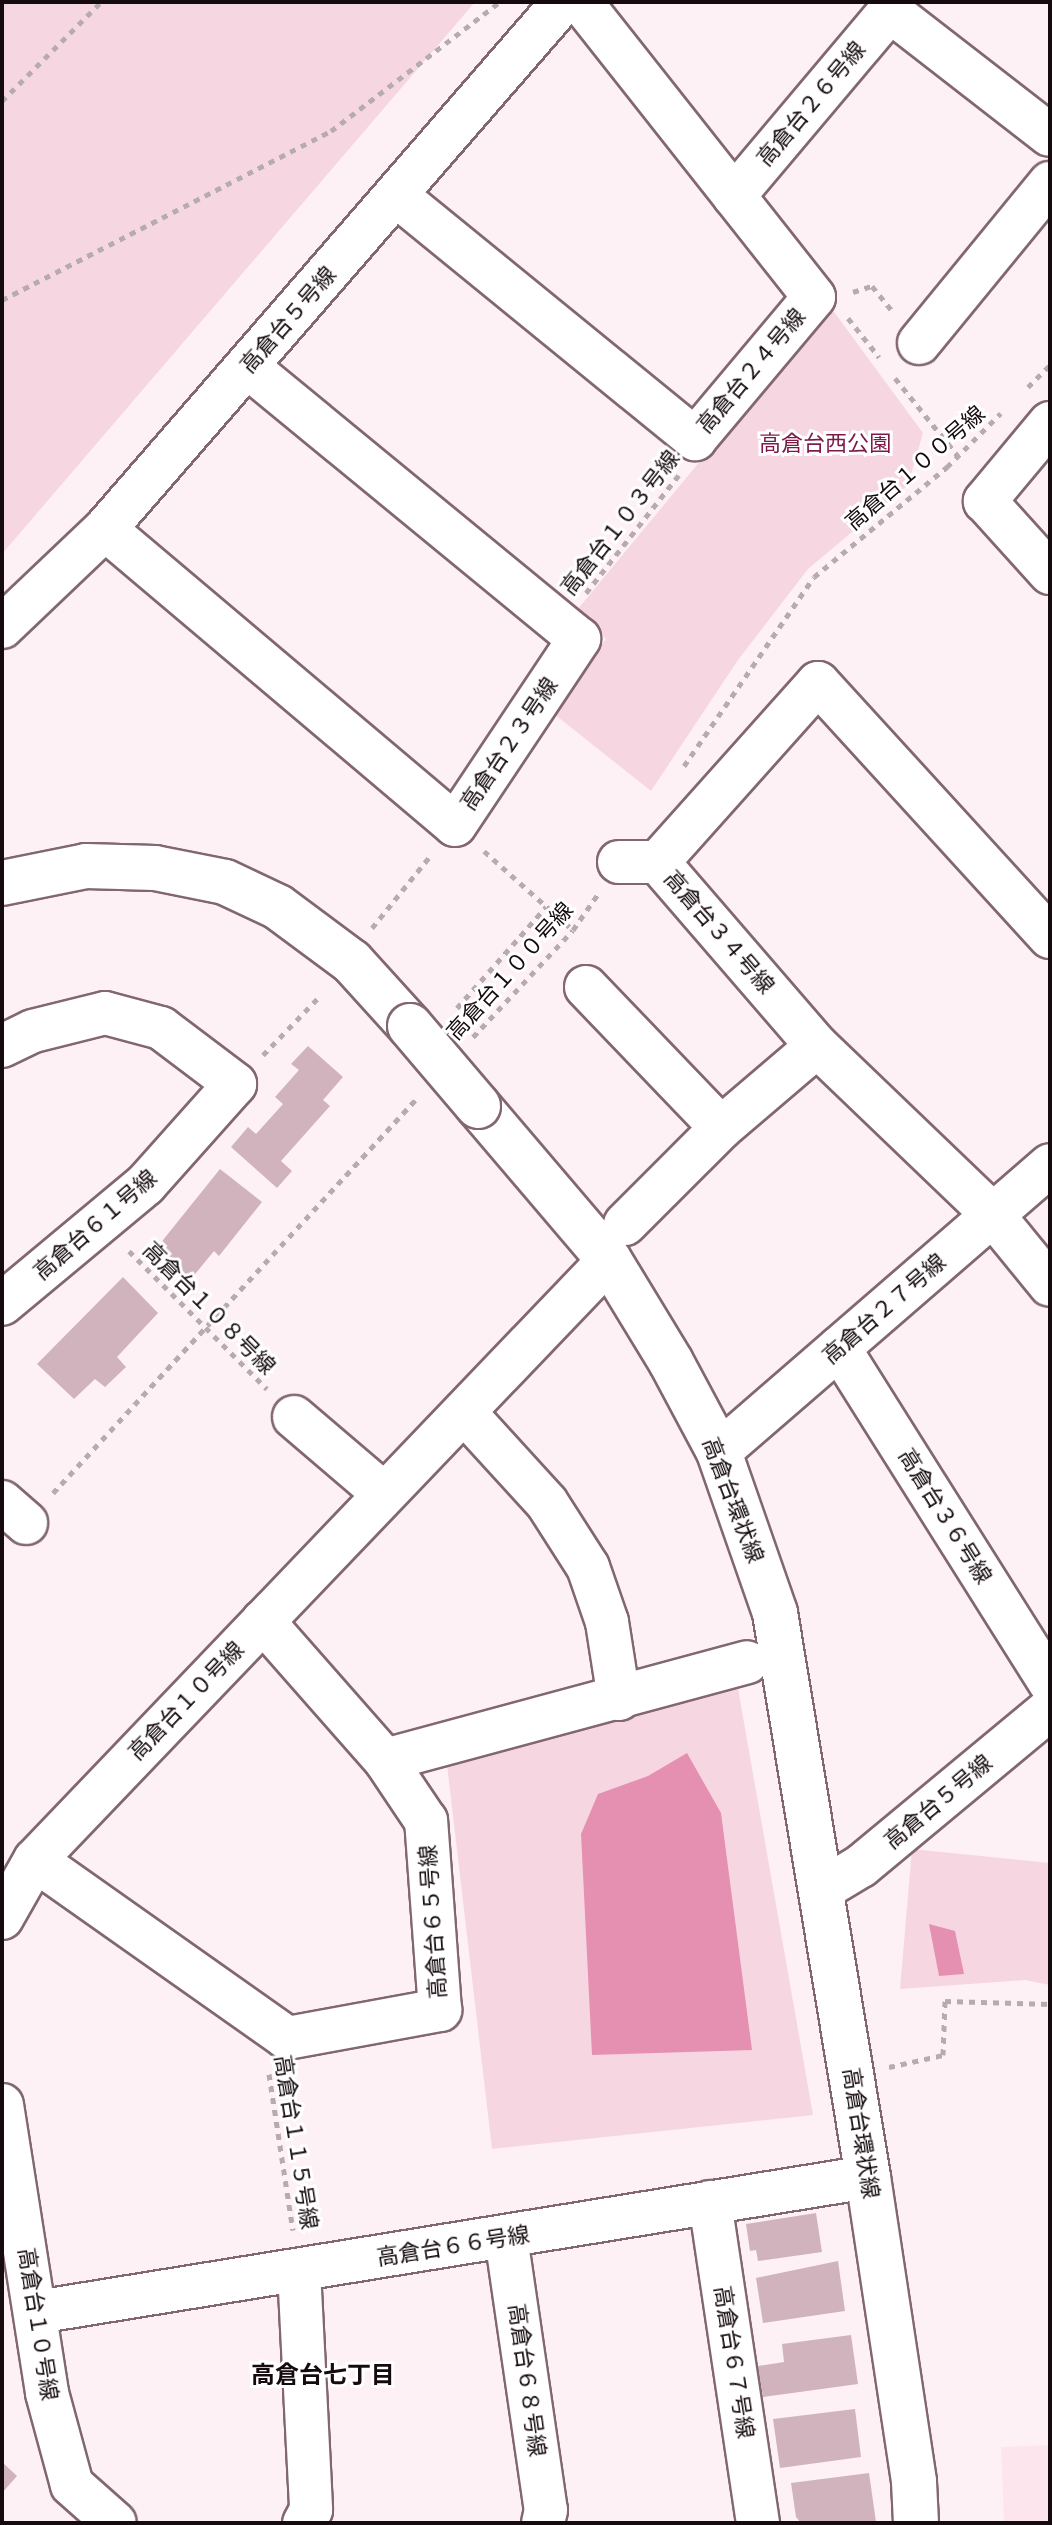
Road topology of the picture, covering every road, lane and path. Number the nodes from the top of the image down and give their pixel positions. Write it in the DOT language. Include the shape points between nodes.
graph roads {
  1 [pos="101,2"];
  2 [pos="500,2"];
  3 [pos="563,2"];
  4 [pos="581,2"];
  5 [pos="890,7"];
  6 [pos="2,101"];
  7 [pos="1050,135"];
  8 [pos="1050,183"];
  9 [pos="397,196"];
  10 [pos="734,196"];
  11 [pos="846,295"];
  12 [pos="2,300"];
  13 [pos="919,343"];
  14 [pos="1050,365"];
  15 [pos="247,366"];
  16 [pos="1019,395"];
  17 [pos="1009,405"];
  18 [pos="1050,423"];
  19 [pos="695,439"];
  20 [pos="105,529"];
  21 [pos="1050,573"];
  22 [pos="561,624"];
  23 [pos="2,627"];
  24 [pos="681,771"];
  25 [pos="455,825"];
  26 [pos="638,862"];
  27 [pos="2,883"];
  28 [pos="546,907"];
  29 [pos="371,929"];
  30 [pos="573,930"];
  31 [pos="1050,937"];
  32 [pos="586,987"];
  33 [pos="319,997"];
  34 [pos="457,1008"];
  35 [pos="2,1046"];
  36 [pos="465,1046"];
  37 [pos="817,1046"];
  38 [pos="235,1084"];
  39 [pos="421,1093"];
  40 [pos="721,1128"];
  41 [pos="1050,1165"];
  42 [pos="993,1215"];
  43 [pos="100,1223"];
  44 [pos="617,1242"];
  45 [pos="1050,1285"];
  46 [pos="2,1304"];
  47 [pos="205,1325"];
  48 [pos="839,1348"];
  49 [pos="464,1412"];
  50 [pos="294,1417"];
  51 [pos="719,1452"];
  52 [pos="384,1494"];
  53 [pos="14,1512"];
  54 [pos="263,1621"];
  55 [pos="747,1662"];
  56 [pos="1050,1683"];
  57 [pos="619,1699"];
  58 [pos="1050,1709"];
  59 [pos="385,1760"];
  60 [pos="35,1860"];
  61 [pos="821,1890"];
  62 [pos="2,1918"];
  63 [pos="1050,2004"];
  64 [pos="261,2019"];
  65 [pos="889,2067"];
  66 [pos="2,2105"];
  67 [pos="868,2177"];
  68 [pos="710,2202"];
  69 [pos="506,2237"];
  70 [pos="299,2270"];
  71 [pos="37,2312"];
  72 [pos="115,2523"];
  73 [pos="304,2523"];
  74 [pos="543,2523"];
  75 [pos="758,2523"];
  76 [pos="916,2523"];
  1 -- 6 [label="path"];
  2 -- 12 [label="path" via="331,131"];
  3 -- 9 [label="street, 高倉台５号線"];
  4 -- 10 [label="street, 高倉台２４号線"];
  5 -- 7 [label="street"];
  5 -- 10 [label="street, 高倉台２６号線"];
  8 -- 13 [label="street"];
  9 -- 15 [label="street, 高倉台５号線"];
  9 -- 19 [label="street, 高倉台２４号線"];
  10 -- 19 [label="street, 高倉台２４号線" via="814,297"];
  11 -- 13 [label="path" via="872,286"];
  14 -- 16 [label="path"];
  15 -- 20 [label="street, 高倉台５号線"];
  15 -- 22 [label="street"];
  17 -- 24 [label="path, 高倉台１００号線" via="947,467 814,577"];
  18 -- 21 [label="street" via="985,501"];
  19 -- 22 [label="path, 高倉台１０３号線" via="693,458"];
  20 -- 23 [label="street, 高倉台５号線"];
  20 -- 25 [label="street, 高倉台２３号線"];
  22 -- 25 [label="street, 高倉台２３号線" via="579,639"];
  25 -- 28 [label="path"];
  25 -- 29 [label="path"];
  26 -- 30 [label="path, 高倉台１００号線"];
  26 -- 31 [label="street, 高倉台３４号線" via="818,683"];
  26 -- 37 [label="street, 高倉台３４号線"];
  27 -- 44 [label="street, 高倉台環状線, bridge" via="86,866 155,868 225,882 278,907 352,962 478,1106"];
  28 -- 30 [label="path"];
  28 -- 34 [label="path"];
  30 -- 36 [label="path, 高倉台１００号線"];
  32 -- 40 [label="street"];
  33 -- 38 [label="path"];
  35 -- 38 [label="street" via="33,1031 105,1013 161,1028"];
  37 -- 40 [label="street, 高倉台１０号線"];
  37 -- 42 [label="street, 高倉台３４号線"];
  38 -- 43 [label="street, 高倉台６１号線" via="146,1184"];
  39 -- 47 [label="path"];
  40 -- 44 [label="street, 高倉台１０号線"];
  41 -- 42 [label="street, 高倉台２７号線"];
  42 -- 45 [label="street, 高倉台３４号線"];
  42 -- 48 [label="street, 高倉台２７号線"];
  43 -- 46 [label="street, 高倉台６１号線"];
  43 -- 47 [label="path, 高倉台１０８号線"];
  44 -- 49 [label="street, 高倉台１０号線"];
  44 -- 51 [label="street, 高倉台環状線"];
  47 -- 50 [label="path, 高倉台１０８号線"];
  47 -- 53 [label="path"];
  48 -- 51 [label="street, 高倉台２７号線"];
  48 -- 56 [label="street, 高倉台３６号線"];
  49 -- 52 [label="street, 高倉台１０号線"];
  49 -- 57 [label="street" via="547,1503 588,1567 607,1622"];
  50 -- 52 [label="street"];
  51 -- 61 [label="street, 高倉台環状線" via="775,1613"];
  52 -- 54 [label="street, 高倉台１０号線"];
  54 -- 59 [label="street, 高倉台６５号線"];
  54 -- 60 [label="street, 高倉台１０号線"];
  55 -- 57 [label="street"];
  57 -- 59 [label="street"];
  58 -- 61 [label="street, 高倉台５号線" via="861,1866"];
  59 -- 64 [label="street, 高倉台６５号線" via="426,1821 440,2010 287,2038"];
  60 -- 62 [label="street, 高倉台１０号線"];
  60 -- 64 [label="street, 高倉台６５号線"];
  61 -- 67 [label="street, 高倉台環状線"];
  63 -- 65 [label="path" via="945,2001 943,2055"];
  64 -- 70 [label="path, 高倉台１１５号線"];
  66 -- 71 [label="street, 高倉台１０号線"];
  67 -- 68 [label="street, 高倉台６６号線"];
  67 -- 76 [label="street, 高倉台環状線"];
  68 -- 69 [label="street, 高倉台６６号線"];
  68 -- 75 [label="street, 高倉台６７号線"];
  69 -- 70 [label="street, 高倉台６６号線"];
  69 -- 74 [label="street, 高倉台６８号線" via="546,2510"];
  70 -- 71 [label="street, 高倉台６６号線"];
  70 -- 73 [label="street" via="311,2510"];
  71 -- 72 [label="street, 高倉台１０号線" via="47,2393 72,2485"];
}
